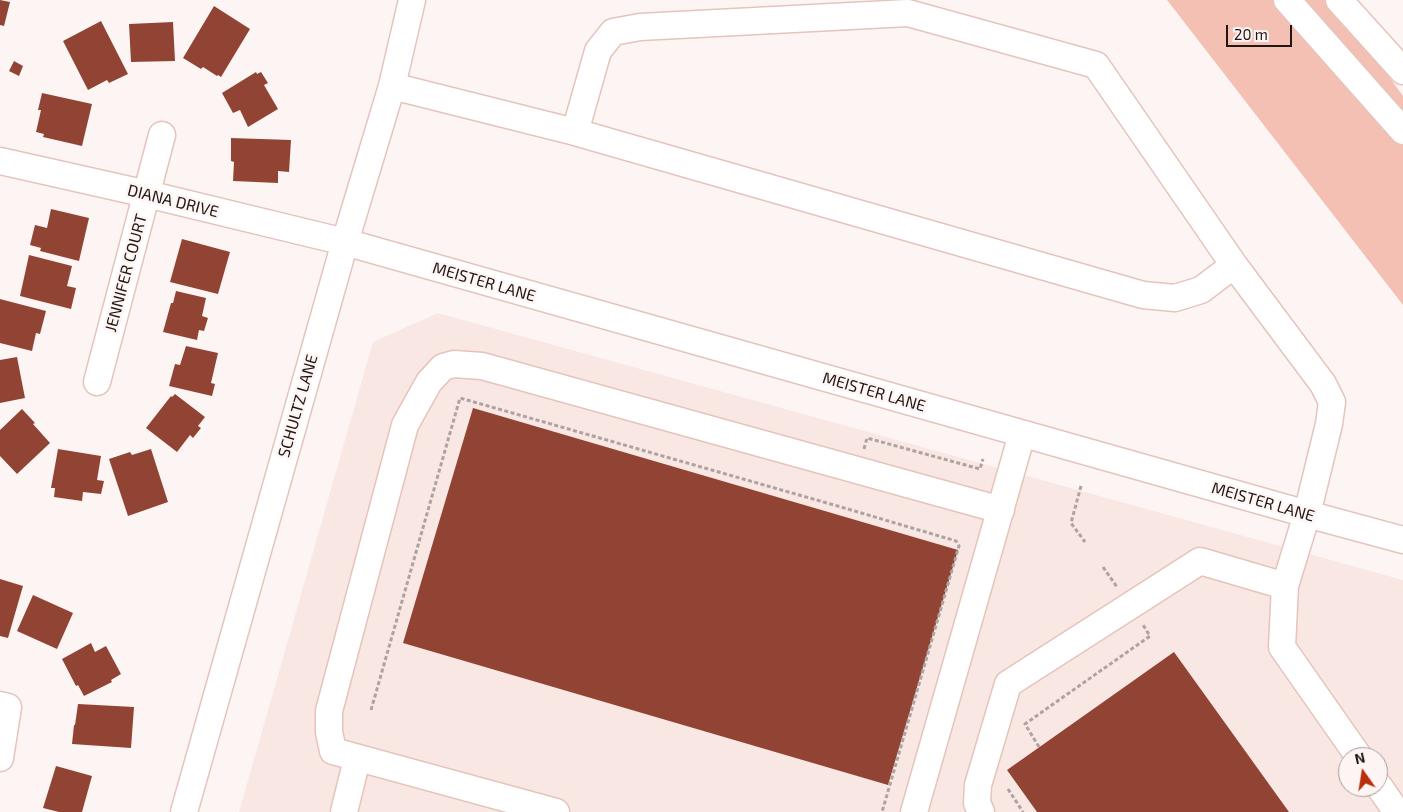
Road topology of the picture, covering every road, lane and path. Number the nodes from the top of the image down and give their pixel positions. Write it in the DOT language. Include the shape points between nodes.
graph roads {
  1 [pos="412,0"];
  2 [pos="1287,0"];
  3 [pos="1339,0"];
  4 [pos="1403,71"];
  5 [pos="392,86"];
  6 [pos="1403,131"];
  7 [pos="574,132"];
  8 [pos="162,135"];
  9 [pos="0,161"];
  10 [pos="147,194"];
  11 [pos="345,242"];
  12 [pos="1234,265"];
  13 [pos="97,382"];
  14 [pos="1022,434"];
  15 [pos="863,452"];
  16 [pos="983,459"];
  17 [pos="1081,486"];
  18 [pos="1000,510"];
  19 [pos="1307,514"];
  20 [pos="1403,540"];
  21 [pos="1085,542"];
  22 [pos="1103,567"];
  23 [pos="1285,586"];
  24 [pos="1118,588"];
  25 [pos="1142,624"];
  26 [pos="0,705"];
  27 [pos="370,710"];
  28 [pos="1039,747"];
  29 [pos="1352,747"];
  30 [pos="0,758"];
  31 [pos="357,758"];
  32 [pos="1008,789"];
  33 [pos="1386,797"];
  34 [pos="184,812"];
  35 [pos="344,812"];
  36 [pos="556,812"];
  37 [pos="882,812"];
  38 [pos="914,812"];
  39 [pos="980,812"];
  40 [pos="1023,812"];
  41 [pos="1397,812"];
  1 -- 5 [label="street, SCHULTZ LANE"];
  2 -- 6 [label="street"];
  3 -- 4 [label="street"];
  5 -- 7 [label="street"];
  5 -- 11 [label="street, SCHULTZ LANE"];
  7 -- 12 [label="street" via="1143,295 1175,298 1201,290"];
  7 -- 12 [label="street" via="598,51 613,32 640,27 908,13 1096,66"];
  8 -- 10 [label="street, JENNIFER COURT"];
  9 -- 10 [label="street, DIANA DRIVE"];
  10 -- 11 [label="street, DIANA DRIVE"];
  10 -- 13 [label="street, JENNIFER COURT"];
  11 -- 14 [label="street, MEISTER LANE"];
  11 -- 34 [label="street, SCHULTZ LANE"];
  12 -- 19 [label="street" via="1324,384 1332,402"];
  14 -- 18 [label="street"];
  14 -- 19 [label="street, MEISTER LANE"];
  15 -- 16 [label="path" via="866,438 980,469"];
  17 -- 21 [label="path" via="1071,523"];
  18 -- 31 [label="street" via="482,366 454,364 443,367 429,382 405,425 329,711 332,751"];
  18 -- 38 [label="street"];
  19 -- 20 [label="street, MEISTER LANE"];
  19 -- 23 [label="street"];
  22 -- 24 [label="path"];
  23 -- 29 [label="street" via="1282,647"];
  23 -- 39 [label="street" via="1200,561 1008,684 978,785"];
  25 -- 28 [label="path" via="1150,636 1025,724"];
  26 -- 30 [label="street" via="8,707"];
  27 -- 37 [label="path" via="460,398 956,541 959,546"];
  31 -- 35 [label="street"];
  31 -- 36 [label="street"];
  32 -- 40 [label="path"];
  33 -- 41 [label="street"];
}
